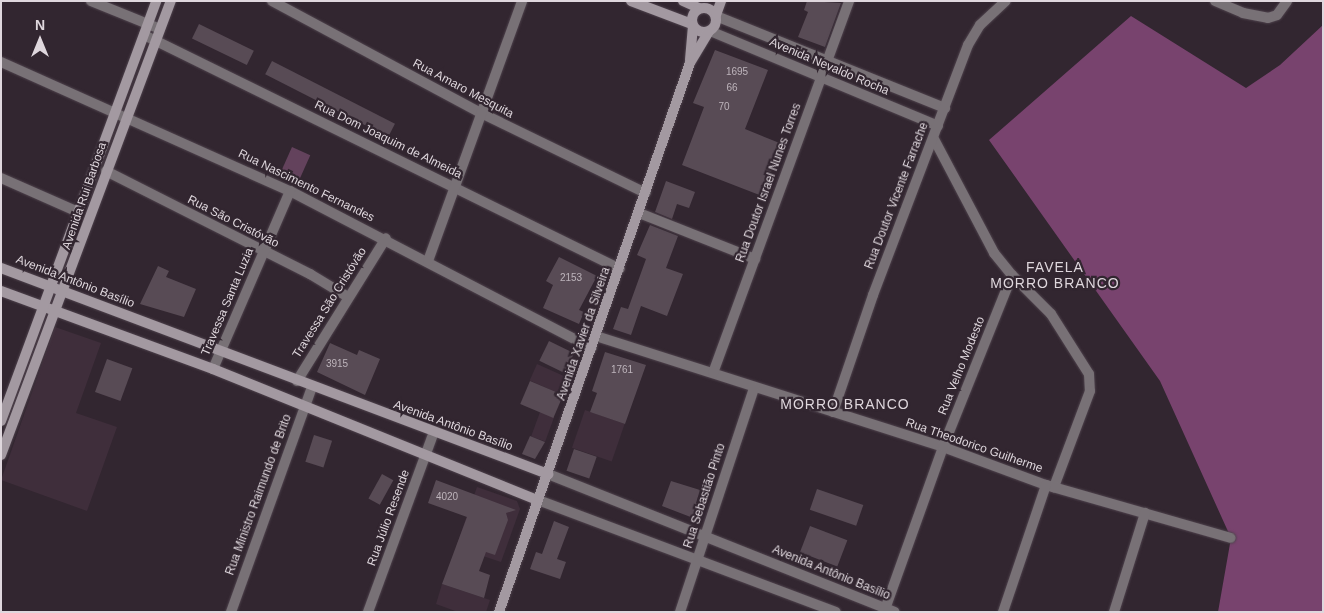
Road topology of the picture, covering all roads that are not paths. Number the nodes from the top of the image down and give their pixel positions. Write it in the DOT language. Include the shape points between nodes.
graph roads {
  1 [pos="91,1"];
  2 [pos="156,1"];
  3 [pos="171,1"];
  4 [pos="272,1"];
  5 [pos="522,1"];
  6 [pos="631,1"];
  7 [pos="683,1"];
  8 [pos="721,1"];
  9 [pos="849,1"];
  10 [pos="1006,1"];
  11 [pos="1215,1"];
  12 [pos="1287,1"];
  13 [pos="700,6"];
  14 [pos="716,16"];
  15 [pos="148,24"];
  16 [pos="693,24"];
  17 [pos="160,29"];
  18 [pos="710,31"];
  19 [pos="144,36"];
  20 [pos="156,40"];
  21 [pos="827,60"];
  22 [pos="1,62"];
  23 [pos="690,63"];
  24 [pos="821,77"];
  25 [pos="945,108"];
  26 [pos="115,111"];
  27 [pos="481,113"];
  28 [pos="127,116"];
  29 [pos="938,126"];
  30 [pos="934,138"];
  31 [pos="106,171"];
  32 [pos="1,178"];
  33 [pos="454,187"];
  34 [pos="290,191"];
  35 [pos="646,193"];
  36 [pos="78,212"];
  37 [pos="639,213"];
  38 [pos="386,238"];
  39 [pos="263,251"];
  40 [pos="755,259"];
  41 [pos="428,261"];
  42 [pos="1,268"];
  43 [pos="620,269"];
  44 [pos="1012,275"];
  45 [pos="52,286"];
  46 [pos="1,291"];
  47 [pos="65,291"];
  48 [pos="348,297"];
  49 [pos="45,307"];
  50 [pos="57,312"];
  51 [pos="596,336"];
  52 [pos="592,348"];
  53 [pos="220,352"];
  54 [pos="213,369"];
  55 [pos="713,373"];
  56 [pos="297,381"];
  57 [pos="312,387"];
  58 [pos="754,388"];
  59 [pos="304,408"];
  60 [pos="833,412"];
  61 [pos="1,421"];
  62 [pos="434,432"];
  63 [pos="943,447"];
  64 [pos="426,454"];
  65 [pos="1,456"];
  66 [pos="548,474"];
  67 [pos="1050,486"];
  68 [pos="538,500"];
  69 [pos="1145,514"];
  70 [pos="704,538"];
  71 [pos="1231,538"];
  72 [pos="697,559"];
  73 [pos="888,611"];
  74 [pos="231,612"];
  75 [pos="368,612"];
  76 [pos="499,612"];
  77 [pos="680,612"];
  78 [pos="836,612"];
  79 [pos="1003,612"];
  80 [pos="1114,612"];
  1 -- 15 [label="street"];
  2 -- 15 [label="main road, Avenida Rui Barbosa"];
  3 -- 17 [label="main road, Avenida Rui Barbosa"];
  4 -- 27 [label="street, Rua Amaro Mesquita"];
  5 -- 27 [label="street"];
  6 -- 16 [label="main road"];
  7 -- 13 [label="main road"];
  8 -- 14 [label="main road"];
  9 -- 21 [label="street, Rua Doutor Israel Nunes Torres"];
  10 -- 25 [label="street, Rua Doutor Vicente Farrache" via="973,35"];
  11 -- 12 [label="street" via="1243,13 1268,18 1277,15"];
  13 -- 14 [label="main road" via="710,8"];
  13 -- 16 [label="main road" via="693,15"];
  14 -- 18 [label="main road" via="715,26"];
  14 -- 21 [label="street, Avenida Nevaldo Rocha"];
  15 -- 17 [label="street"];
  15 -- 19 [label="main road, Avenida Rui Barbosa"];
  16 -- 18 [label="main road" via="702,32"];
  16 -- 23 [label="main road, Avenida Xavier da Silveira"];
  17 -- 20 [label="main road, Avenida Rui Barbosa"];
  18 -- 23 [label="main road, Avenida Xavier da Silveira"];
  18 -- 24 [label="street, Avenida Nevaldo Rocha"];
  19 -- 20 [label="street, Rua Dom Joaquim de Almeida"];
  19 -- 26 [label="main road, Avenida Rui Barbosa"];
  20 -- 28 [label="main road, Avenida Rui Barbosa"];
  20 -- 33 [label="street, Rua Dom Joaquim de Almeida"];
  21 -- 24 [label="street, Rua Doutor Israel Nunes Torres"];
  21 -- 25 [label="street, Avenida Nevaldo Rocha"];
  22 -- 26 [label="street, Rua Nascimento Fernandes"];
  23 -- 35 [label="main road, Avenida Xavier da Silveira"];
  24 -- 29 [label="street, Avenida Nevaldo Rocha"];
  24 -- 40 [label="street, Rua Doutor Israel Nunes Torres"];
  25 -- 29 [label="street, Rua Doutor Vicente Farrache"];
  26 -- 28 [label="street, Rua Nascimento Fernandes"];
  26 -- 36 [label="main road, Avenida Rui Barbosa"];
  27 -- 33 [label="street"];
  27 -- 35 [label="street, Rua Amaro Mesquita"];
  28 -- 31 [label="main road, Avenida Rui Barbosa"];
  28 -- 34 [label="street, Rua Nascimento Fernandes"];
  29 -- 30 [label="street, Rua Doutor Vicente Farrache"];
  30 -- 44 [label="street" via="977,224"];
  30 -- 60 [label="street, Rua Doutor Vicente Farrache" via="873,295"];
  31 -- 39 [label="street, Rua São Cristóvão"];
  31 -- 47 [label="main road, Avenida Rui Barbosa"];
  32 -- 36 [label="street"];
  33 -- 41 [label="street"];
  33 -- 43 [label="street, Rua Dom Joaquim de Almeida"];
  34 -- 38 [label="street, Rua Nascimento Fernandes"];
  34 -- 39 [label="street, Travessa Santa Luzia"];
  35 -- 37 [label="main road, Avenida Xavier da Silveira"];
  36 -- 45 [label="main road, Avenida Rui Barbosa"];
  37 -- 40 [label="street"];
  37 -- 43 [label="main road, Avenida Xavier da Silveira"];
  38 -- 41 [label="street, Rua Nascimento Fernandes"];
  38 -- 48 [label="street, Travessa São Cristóvão"];
  39 -- 48 [label="street, Rua São Cristóvão"];
  39 -- 53 [label="street, Travessa Santa Luzia"];
  40 -- 55 [label="street, Rua Doutor Israel Nunes Torres"];
  41 -- 52 [label="street, Rua Nascimento Fernandes"];
  42 -- 45 [label="main road, Avenida Antônio Basílio"];
  43 -- 51 [label="main road, Avenida Xavier da Silveira"];
  44 -- 63 [label="street, Rua Velho Modesto"];
  44 -- 67 [label="street" via="1051,314 1084,366 1091,386"];
  45 -- 47 [label="main road, Avenida Antônio Basílio"];
  45 -- 49 [label="main road, Avenida Rui Barbosa"];
  46 -- 49 [label="main road"];
  47 -- 50 [label="main road, Avenida Rui Barbosa"];
  47 -- 53 [label="main road, Avenida Antônio Basílio"];
  48 -- 56 [label="street, Travessa São Cristóvão"];
  49 -- 50 [label="main road"];
  49 -- 61 [label="main road, Avenida Rui Barbosa"];
  50 -- 54 [label="main road"];
  50 -- 65 [label="main road, Avenida Rui Barbosa"];
  51 -- 52 [label="main road, Avenida Xavier da Silveira"];
  51 -- 55 [label="street, Rua Theodorico Guilherme"];
  52 -- 66 [label="main road, Avenida Xavier da Silveira"];
  53 -- 54 [label="street, Travessa Santa Luzia"];
  53 -- 56 [label="main road, Avenida Antônio Basílio"];
  54 -- 59 [label="main road"];
  55 -- 58 [label="street, Rua Theodorico Guilherme"];
  56 -- 57 [label="main road, Avenida Antônio Basílio"];
  57 -- 59 [label="street, Rua Ministro Raimundo de Brito"];
  57 -- 62 [label="main road, Avenida Antônio Basílio"];
  58 -- 60 [label="street, Rua Theodorico Guilherme"];
  58 -- 70 [label="street, Rua Sebastião Pinto"];
  59 -- 64 [label="main road"];
  59 -- 74 [label="street, Rua Ministro Raimundo de Brito"];
  60 -- 63 [label="street, Rua Theodorico Guilherme"];
  62 -- 64 [label="street, Rua Júlio Resende"];
  62 -- 66 [label="main road, Avenida Antônio Basílio"];
  63 -- 67 [label="street, Rua Theodorico Guilherme"];
  63 -- 73 [label="street, Rua Velho Modesto"];
  64 -- 68 [label="main road"];
  64 -- 75 [label="street, Rua Júlio Resende"];
  66 -- 68 [label="main road, Avenida Xavier da Silveira"];
  66 -- 70 [label="street, Avenida Antônio Basílio"];
  67 -- 69 [label="street, Rua Theodorico Guilherme"];
  67 -- 79 [label="street"];
  68 -- 72 [label="street"];
  68 -- 76 [label="main road, Avenida Xavier da Silveira"];
  69 -- 71 [label="street, Rua Theodorico Guilherme"];
  69 -- 80 [label="street"];
  70 -- 72 [label="street, Rua Sebastião Pinto"];
  70 -- 73 [label="street, Avenida Antônio Basílio"];
  72 -- 77 [label="street, Rua Sebastião Pinto"];
  72 -- 78 [label="street"];
}
